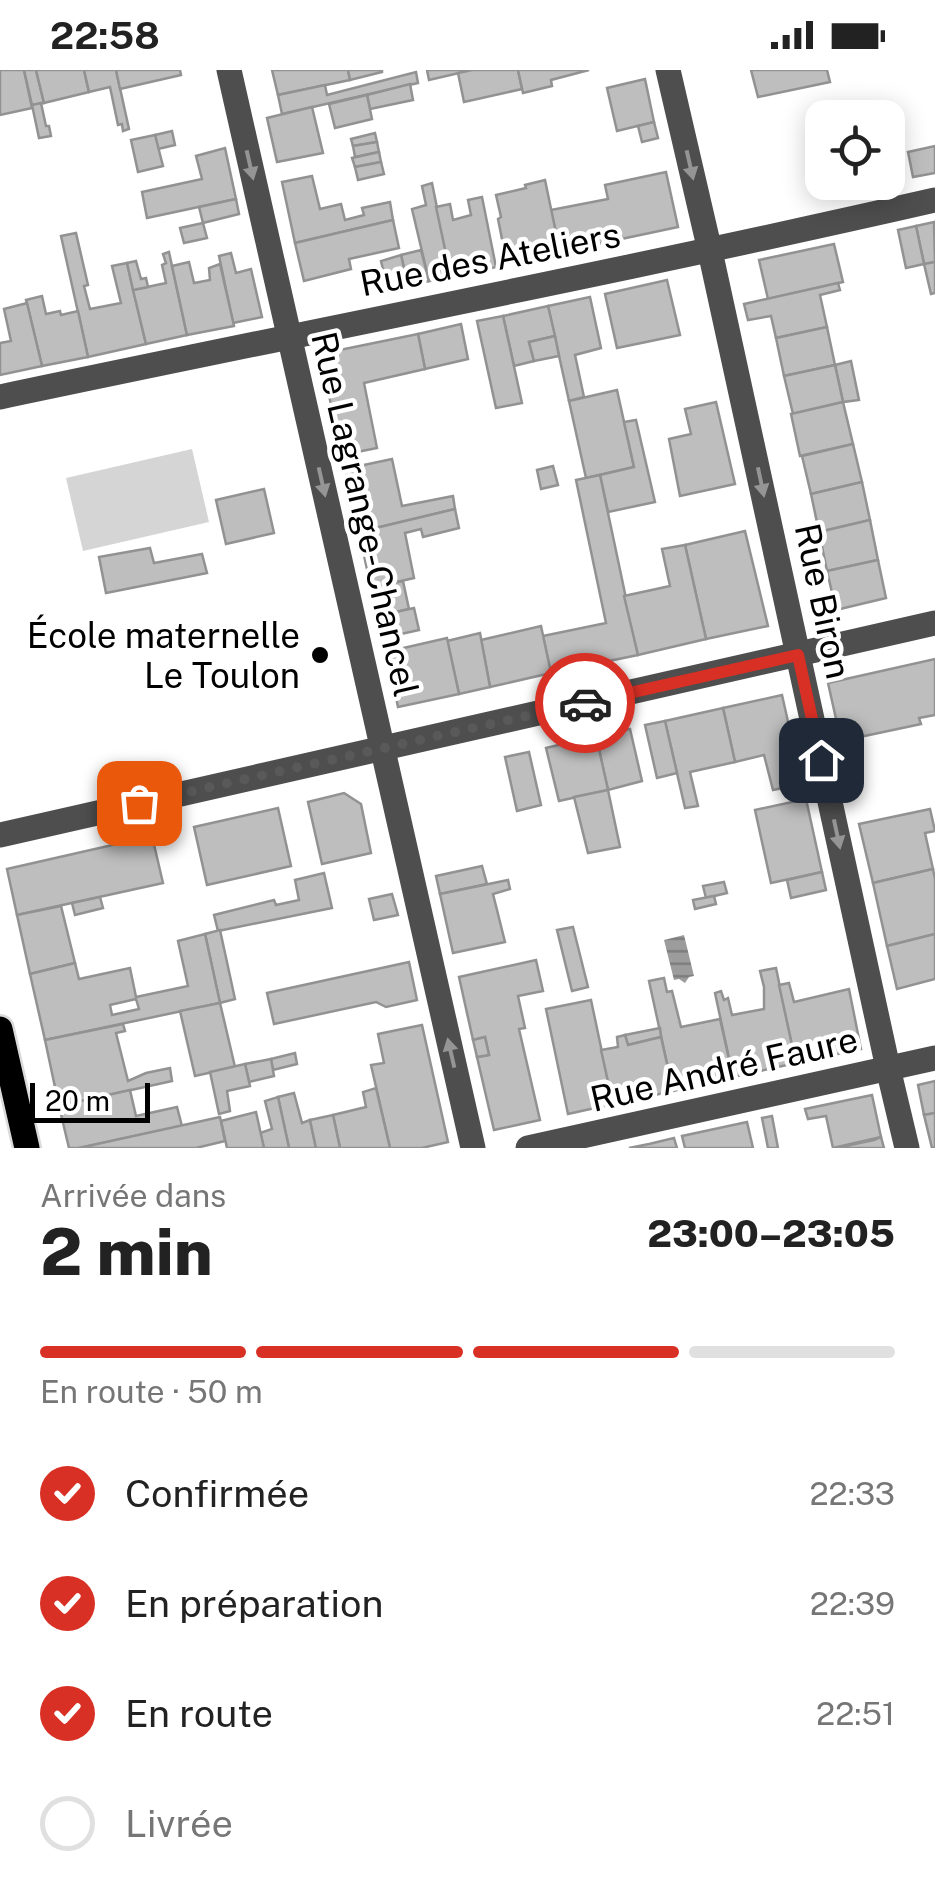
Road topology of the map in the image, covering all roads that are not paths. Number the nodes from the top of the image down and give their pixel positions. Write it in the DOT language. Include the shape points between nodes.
graph roads {
  1 [pos="229,70"];
  2 [pos="668,70"];
  3 [pos="935,200"];
  4 [pos="710,251"];
  5 [pos="289,336"];
  6 [pos="0,397"];
  7 [pos="935,623"];
  8 [pos="798,655"];
  9 [pos="382,749"];
  10 [pos="0,835"];
  11 [pos="0,1029"];
  12 [pos="935,1058"];
  13 [pos="888,1068"];
  14 [pos="27,1148"];
  15 [pos="472,1148"];
  16 [pos="528,1148"];
  17 [pos="908,1148"];
  1 -- 5 [label="street, Rue Lagrange-Chancel, one-way"];
  2 -- 4 [label="street, Rue Biron, one-way"];
  3 -- 4 [label="street, Rue des Ateliers"];
  4 -- 5 [label="street, Rue des Ateliers"];
  4 -- 8 [label="street, Rue Biron, one-way"];
  5 -- 6 [label="street, Rue des Ateliers"];
  5 -- 9 [label="street, Rue Lagrange-Chancel, one-way"];
  7 -- 8 [label="street"];
  8 -- 9 [label="street"];
  8 -- 13 [label="street, Rue Biron, one-way"];
  9 -- 10 [label="street"];
  15 -- 9 [label="street, Rue Lagrange-Chancel, one-way"];
  11 -- 14 [label="main road"];
  12 -- 13 [label="street, Rue André Faure"];
  13 -- 16 [label="street, Rue André Faure"];
  13 -- 17 [label="street, Rue Biron"];
}
